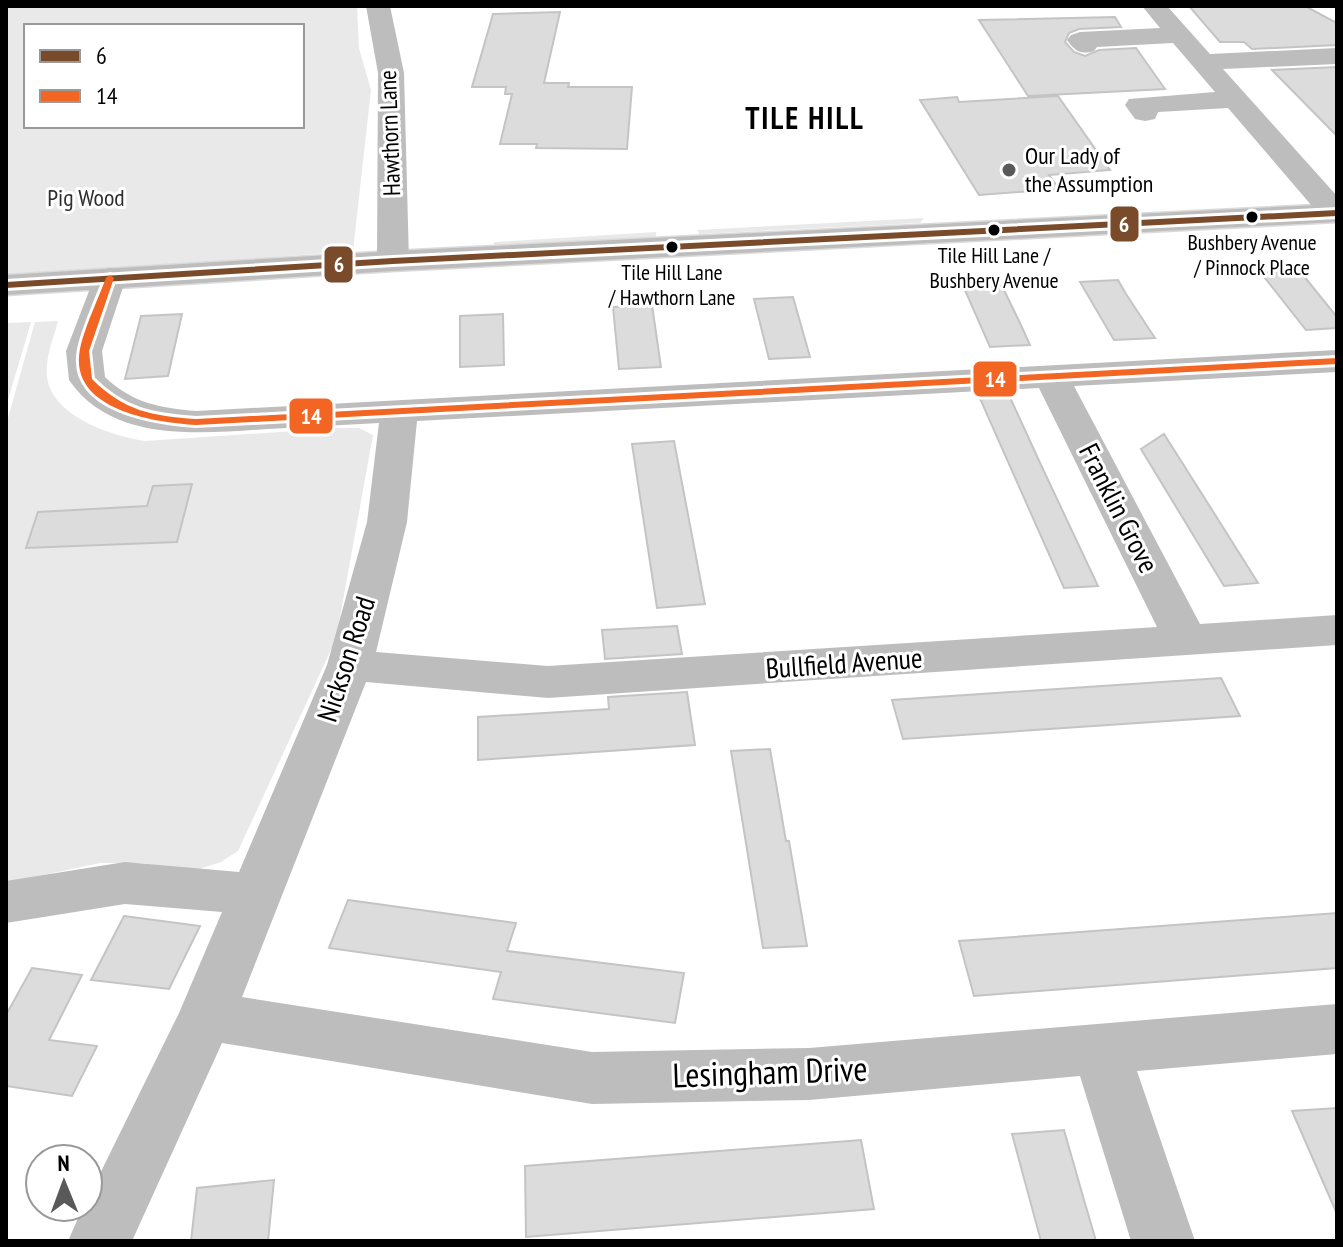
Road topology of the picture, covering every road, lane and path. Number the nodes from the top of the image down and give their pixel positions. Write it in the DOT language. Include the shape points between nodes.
graph roads {
  1 [pos="378,6"];
  2 [pos="1154,6"];
  3 [pos="1179,35"];
  4 [pos="1085,46"];
  5 [pos="1337,56"];
  6 [pos="1203,62"];
  7 [pos="1236,99"];
  8 [pos="1145,113"];
  9 [pos="1336,213"];
  10 [pos="393,261"];
  11 [pos="110,278"];
  12 [pos="6,285"];
  13 [pos="1337,361"];
  14 [pos="1051,376"];
  15 [pos="399,412"];
  16 [pos="1337,630"];
  17 [pos="1186,640"];
  18 [pos="350,665"];
  19 [pos="254,894"];
  20 [pos="6,902"];
  21 [pos="206,1016"];
  22 [pos="1337,1029"];
  23 [pos="1100,1048"];
  24 [pos="100,1241"];
  25 [pos="1163,1241"];
  1 -- 10 [label="street, Hawthorn Lane" via="391,73"];
  2 -- 3 [label="street"];
  3 -- 4 [label="street" via="1080,40"];
  3 -- 6 [label="street"];
  5 -- 6 [label="street"];
  6 -- 7 [label="street"];
  7 -- 8 [label="street" via="1139,105"];
  7 -- 9 [label="street"];
  9 -- 10 [label="street"];
  10 -- 11 [label="street"];
  11 -- 12 [label="street"];
  11 -- 15 [label="street" via="84,351 84,366 87,380 122,409 151,419 196,422"];
  13 -- 14 [label="street"];
  14 -- 15 [label="street"];
  14 -- 17 [label="street, Franklin Grove"];
  15 -- 18 [label="street, Nickson Road" via="387,522"];
  16 -- 17 [label="street, Bullfield Avenue"];
  17 -- 18 [label="street, Bullfield Avenue" via="548,682"];
  18 -- 19 [label="street, Nickson Road"];
  19 -- 20 [label="street" via="125,883"];
  19 -- 21 [label="street, Nickson Road"];
  21 -- 23 [label="street, Lesingham Drive" via="592,1078 809,1074"];
  21 -- 24 [label="street, Nickson Road"];
  22 -- 23 [label="street, Lesingham Drive"];
  23 -- 25 [label="street"];
}
